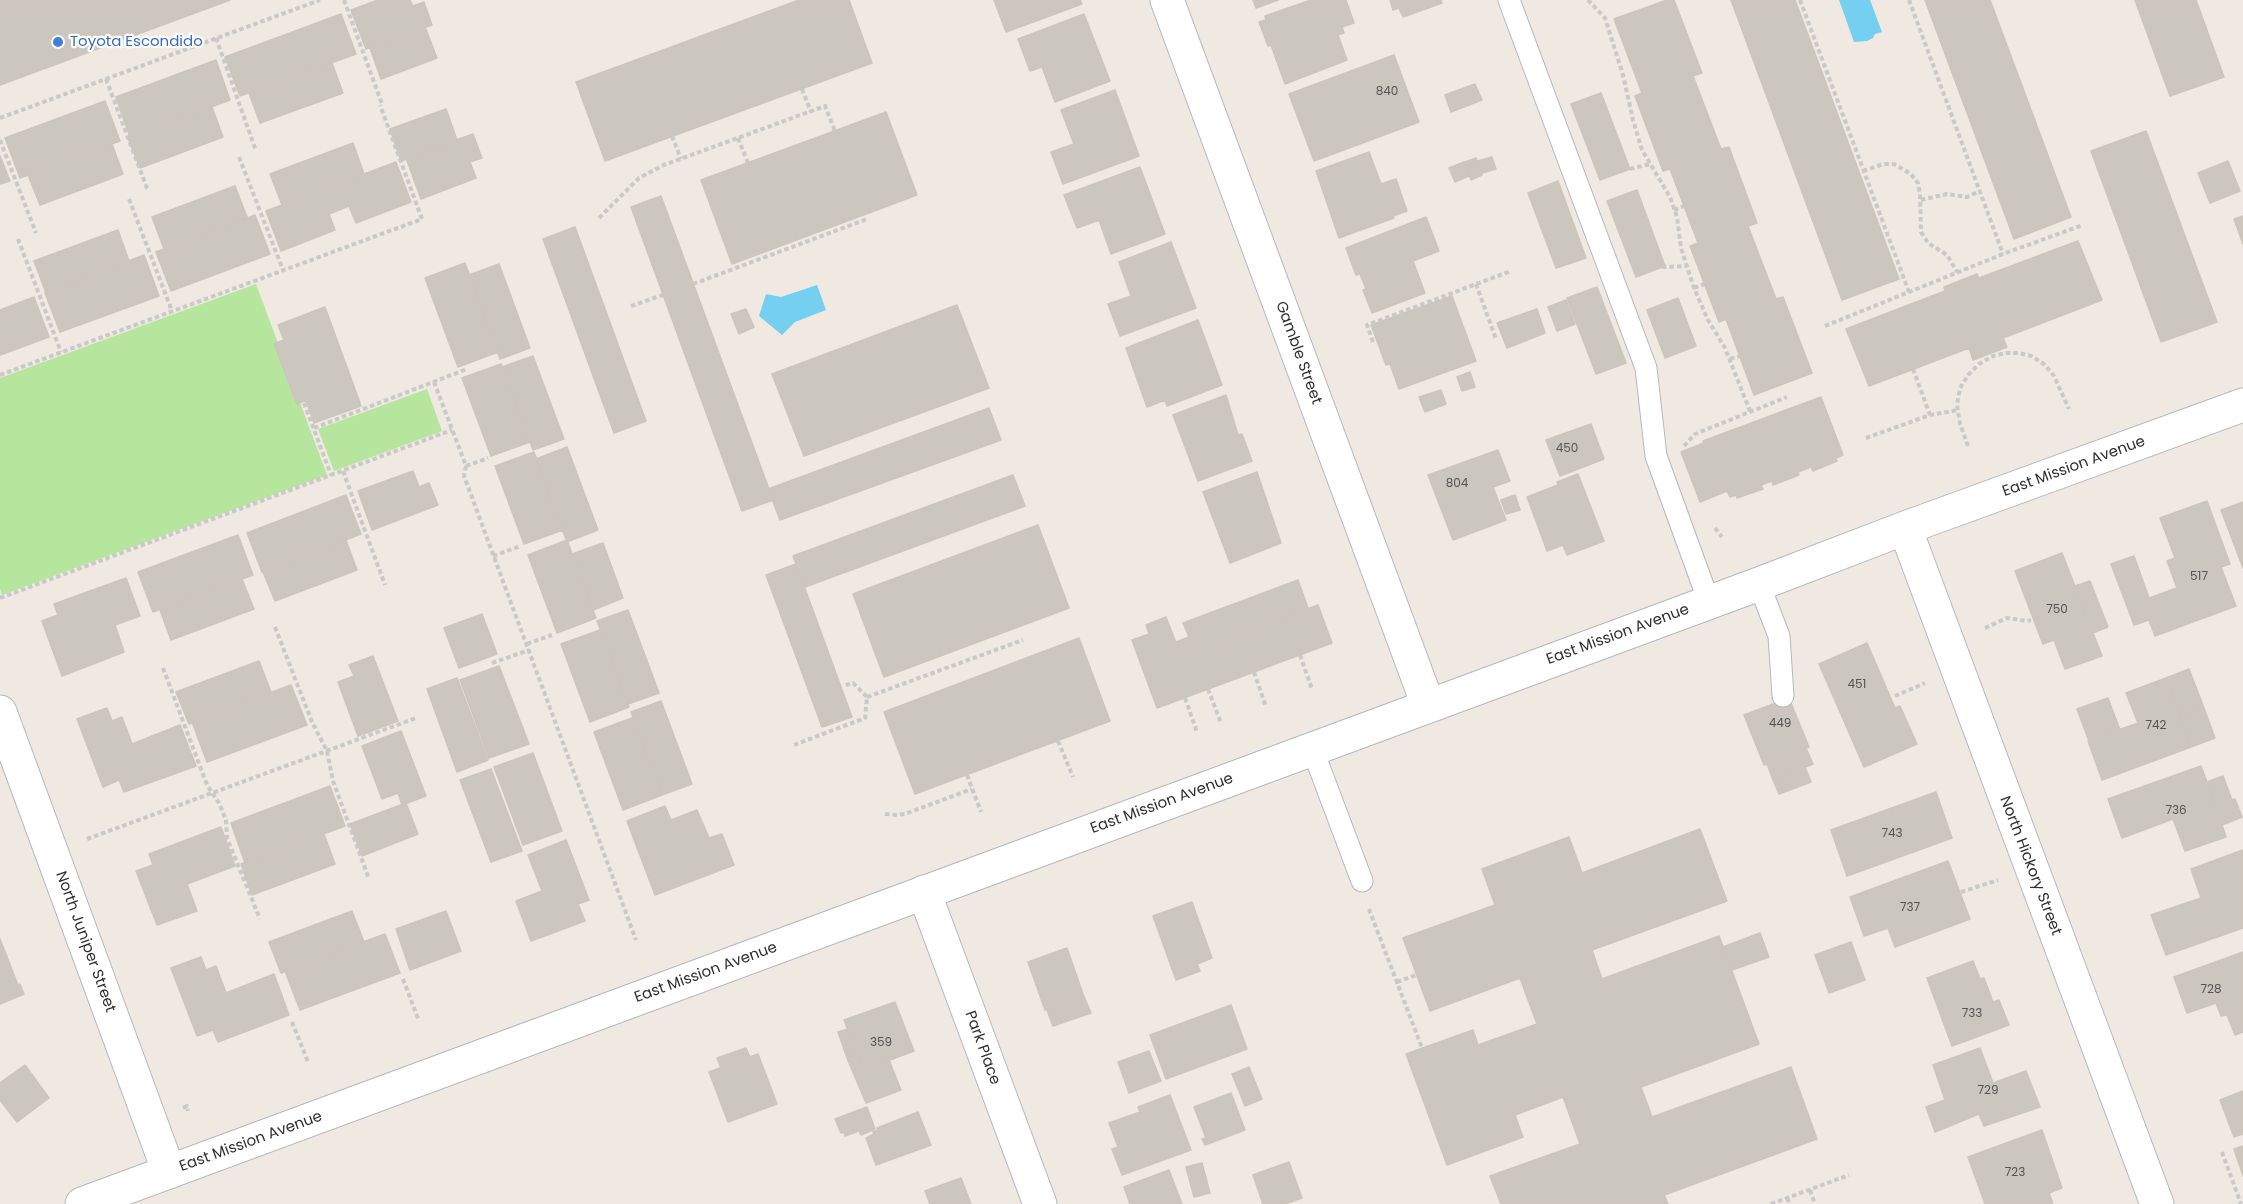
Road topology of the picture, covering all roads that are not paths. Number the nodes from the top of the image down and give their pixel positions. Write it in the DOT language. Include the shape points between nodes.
graph roads {
  1 [pos="1167,0"];
  2 [pos="1509,0"];
  3 [pos="2243,405"];
  4 [pos="1905,528"];
  5 [pos="1759,584"];
  6 [pos="1709,602"];
  7 [pos="1783,696"];
  8 [pos="1428,705"];
  9 [pos="0,712"];
  10 [pos="1312,748"];
  11 [pos="1362,881"];
  12 [pos="924,892"];
  13 [pos="169,1172"];
  14 [pos="82,1204"];
  15 [pos="1040,1204"];
  16 [pos="2157,1204"];
  1 -- 8 [label="main road, Gamble Street"];
  2 -- 6 [label="lane" via="1646,368 1656,456"];
  3 -- 4 [label="main road, East Mission Avenue"];
  4 -- 5 [label="main road, East Mission Avenue"];
  4 -- 16 [label="main road, North Hickory Street"];
  5 -- 6 [label="main road, East Mission Avenue"];
  5 -- 7 [label="lane" via="1779,636"];
  6 -- 8 [label="main road, East Mission Avenue"];
  8 -- 10 [label="main road, East Mission Avenue"];
  9 -- 13 [label="main road, North Juniper Street"];
  10 -- 11 [label="lane"];
  10 -- 12 [label="main road, East Mission Avenue"];
  12 -- 13 [label="main road, East Mission Avenue"];
  12 -- 15 [label="main road, Park Place"];
  13 -- 14 [label="main road, East Mission Avenue"];
}
